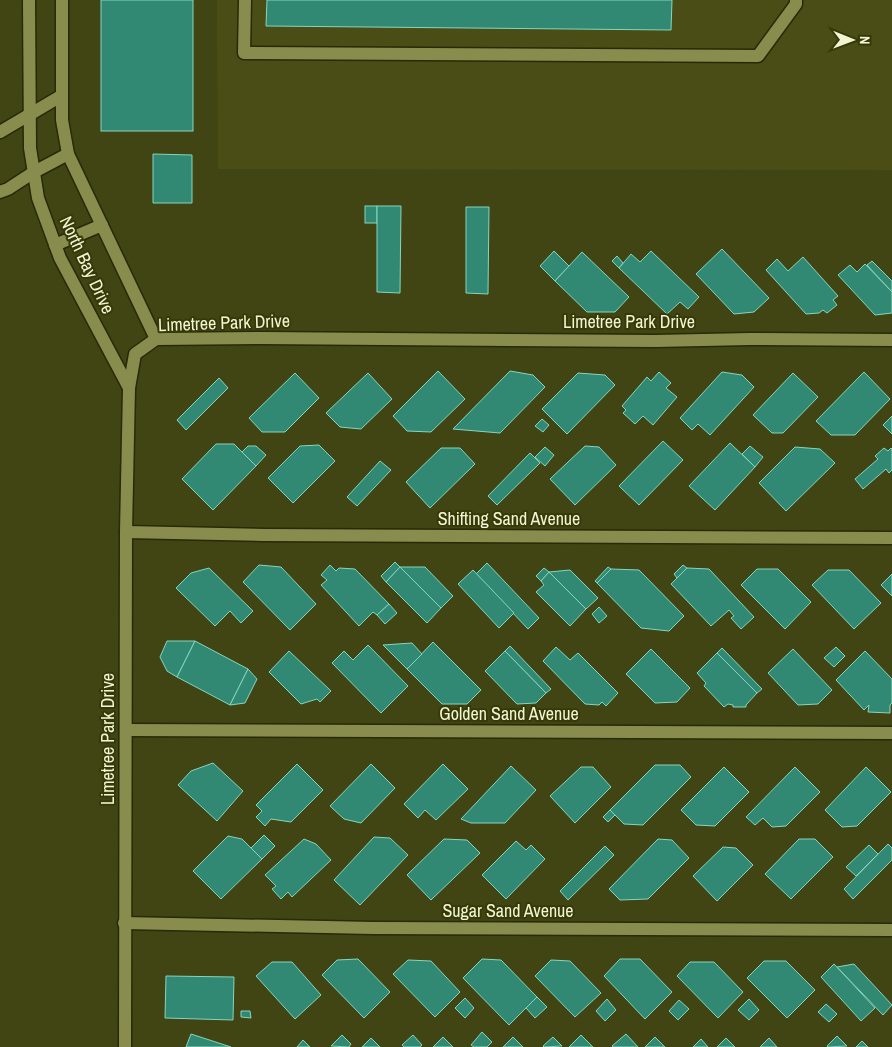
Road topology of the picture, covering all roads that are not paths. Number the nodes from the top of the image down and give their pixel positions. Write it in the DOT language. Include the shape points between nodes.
graph roads {
  1 [pos="29,0"];
  2 [pos="62,0"];
  3 [pos="245,0"];
  4 [pos="796,0"];
  5 [pos="61,96"];
  6 [pos="30,114"];
  7 [pos="0,132"];
  8 [pos="68,154"];
  9 [pos="34,172"];
  10 [pos="0,192"];
  11 [pos="102,225"];
  12 [pos="55,245"];
  13 [pos="156,340"];
  14 [pos="892,340"];
  15 [pos="129,388"];
  16 [pos="126,532"];
  17 [pos="892,538"];
  18 [pos="126,730"];
  19 [pos="892,733"];
  20 [pos="124,923"];
  21 [pos="892,930"];
  22 [pos="125,1047"];
  1 -- 6 [label="street, North Bay Drive"];
  2 -- 5 [label="street, North Bay Drive"];
  3 -- 4 [label="street" via="244,53 758,56"];
  5 -- 6 [label="street"];
  5 -- 8 [label="street, North Bay Drive"];
  6 -- 7 [label="street"];
  6 -- 9 [label="street, North Bay Drive"];
  8 -- 9 [label="street"];
  8 -- 11 [label="street, North Bay Drive"];
  9 -- 10 [label="street"];
  9 -- 12 [label="street, North Bay Drive" via="38,198"];
  11 -- 12 [label="street"];
  11 -- 13 [label="street, North Bay Drive"];
  12 -- 15 [label="street, North Bay Drive"];
  13 -- 14 [label="street, Limetree Park Drive"];
  13 -- 15 [label="street, Limetree Park Drive" via="135,354"];
  15 -- 16 [label="street, Limetree Park Drive"];
  16 -- 17 [label="street, Shifting Sand Avenue"];
  16 -- 18 [label="street, Limetree Park Drive"];
  18 -- 19 [label="street, Golden Sand Avenue"];
  18 -- 20 [label="street, Limetree Park Drive"];
  20 -- 21 [label="street, Sugar Sand Avenue" via="373,928"];
  20 -- 22 [label="street, Limetree Park Drive"];
}
